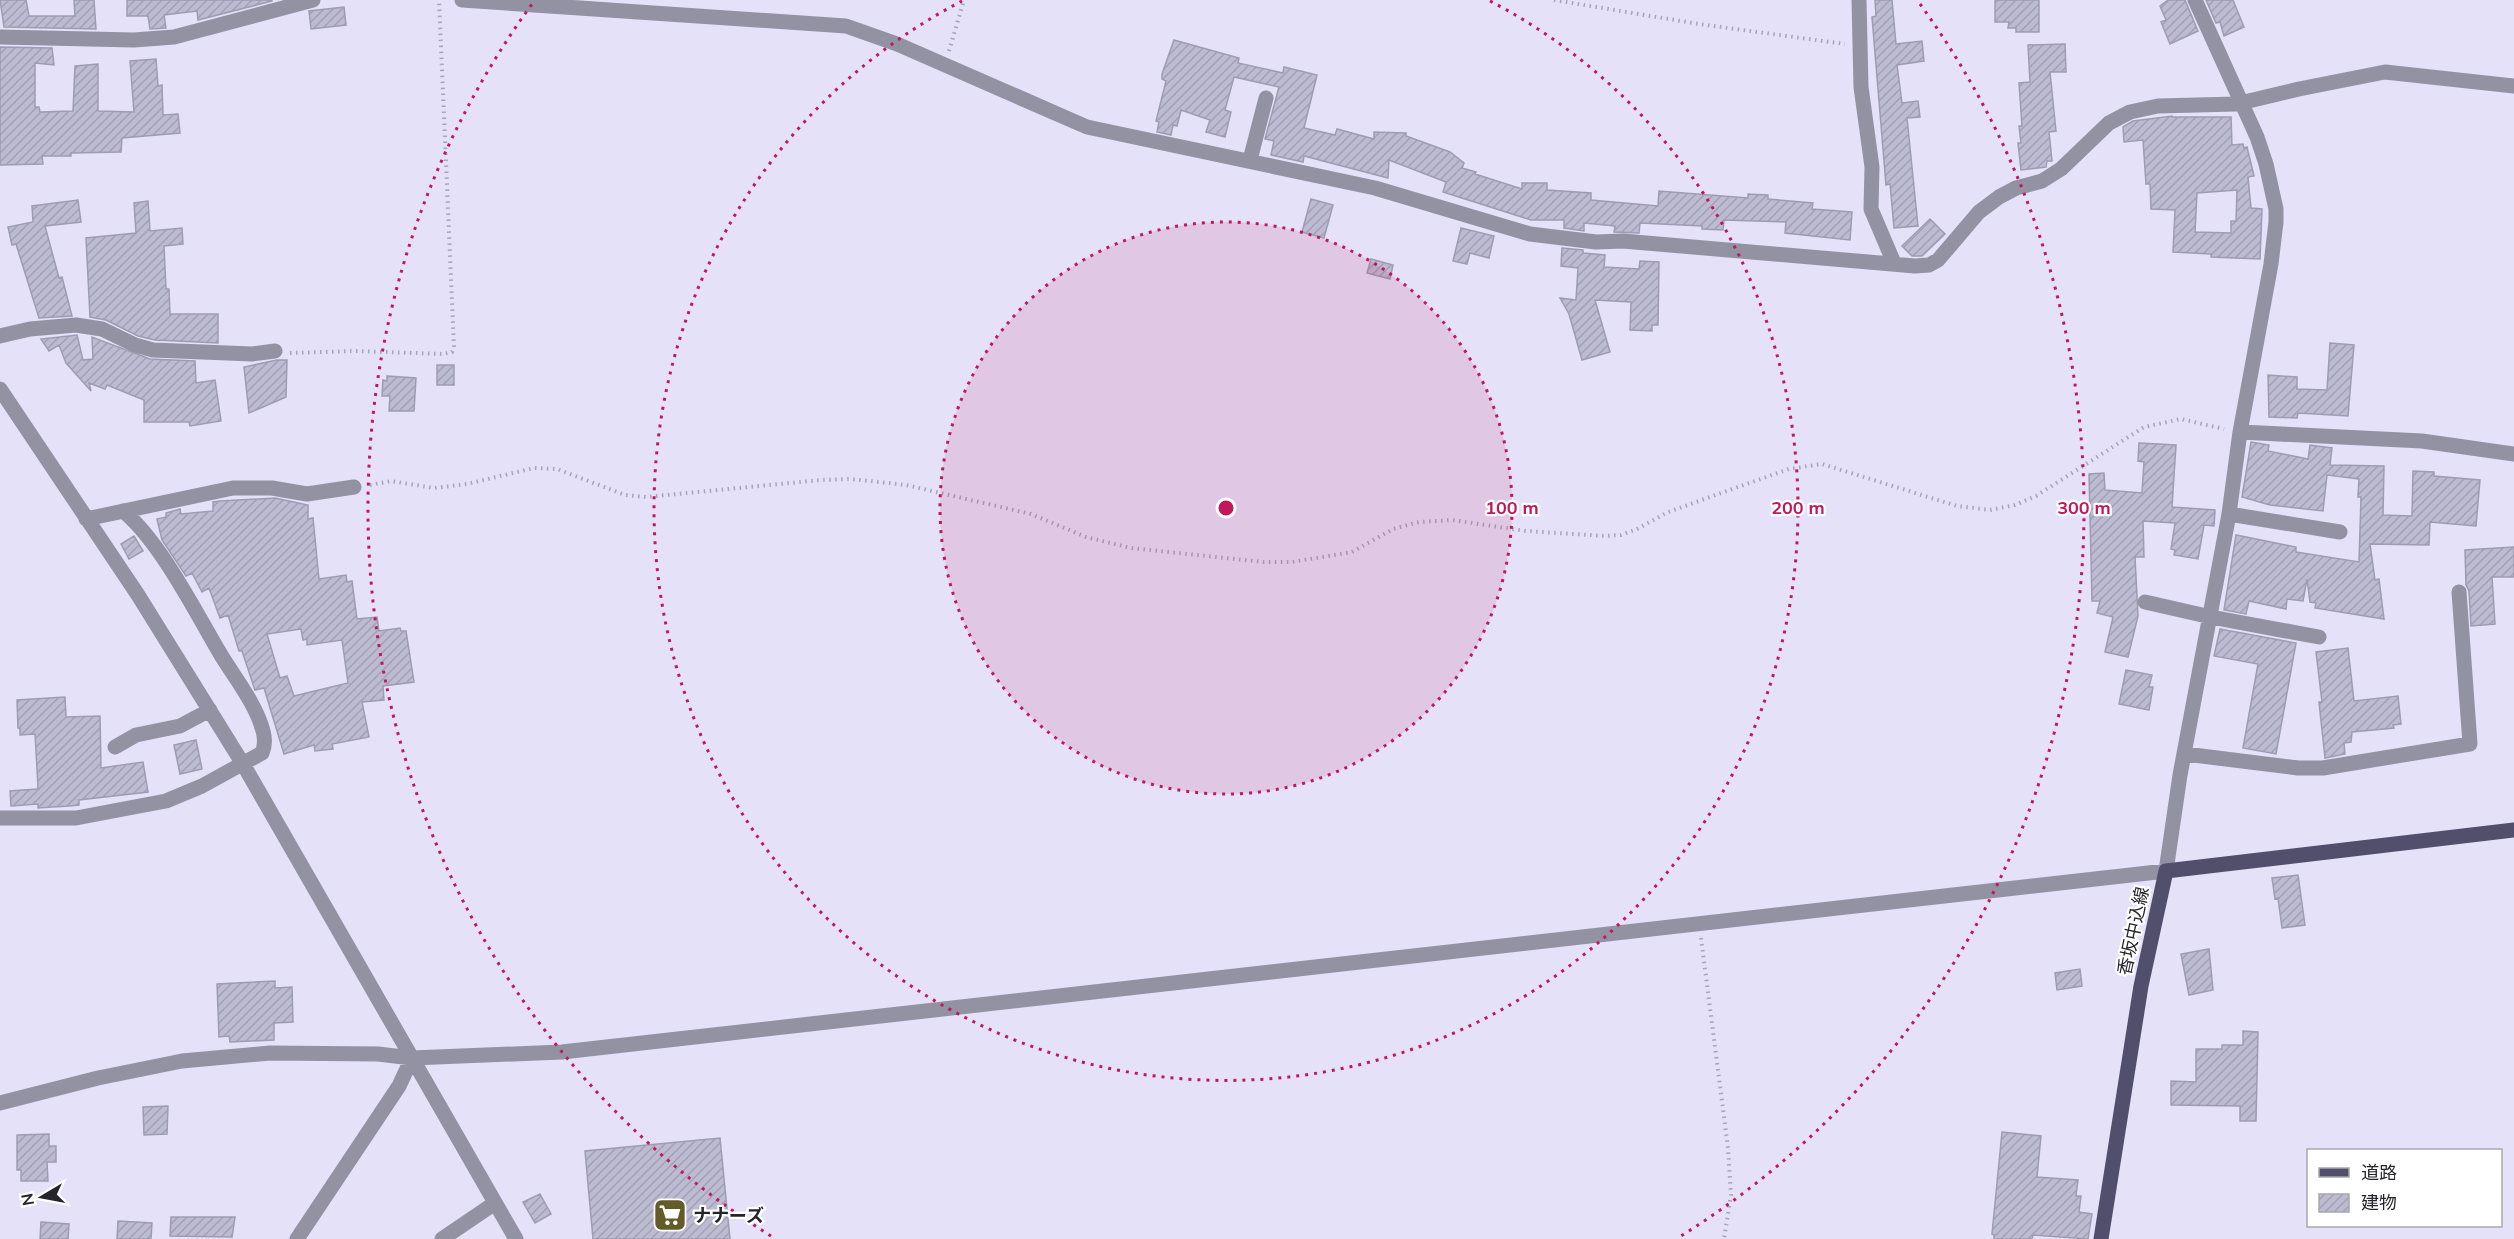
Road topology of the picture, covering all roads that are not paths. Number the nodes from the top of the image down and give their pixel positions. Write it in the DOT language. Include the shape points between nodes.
graph roads {
  1 [pos="313,0"];
  2 [pos="462,0"];
  3 [pos="1859,0"];
  4 [pos="2195,0"];
  5 [pos="0,37"];
  6 [pos="2514,86"];
  7 [pos="1266,98"];
  8 [pos="2241,102"];
  9 [pos="1250,160"];
  10 [pos="1894,263"];
  11 [pos="0,336"];
  12 [pos="275,351"];
  13 [pos="0,389"];
  14 [pos="2240,432"];
  15 [pos="2514,454"];
  16 [pos="354,488"];
  17 [pos="123,511"];
  18 [pos="2229,514"];
  19 [pos="86,519"];
  20 [pos="2340,532"];
  21 [pos="2459,592"];
  22 [pos="2145,602"];
  23 [pos="2211,617"];
  24 [pos="2319,637"];
  25 [pos="210,710"];
  26 [pos="115,747"];
  27 [pos="2185,754"];
  28 [pos="243,764"];
  29 [pos="0,818"];
  30 [pos="2514,830"];
  31 [pos="2166,871"];
  32 [pos="412,1058"];
  33 [pos="0,1103"];
  34 [pos="495,1203"];
  35 [pos="297,1239"];
  36 [pos="442,1239"];
  37 [pos="516,1239"];
  38 [pos="2101,1239"];
  1 -- 5 [label="street" via="174,37"];
  2 -- 9 [label="street" via="846,26 1087,127"];
  3 -- 10 [label="street" via="1861,87 1872,167 1871,209"];
  4 -- 8 [label="street"];
  6 -- 8 [label="street" via="2385,72"];
  7 -- 9 [label="street"];
  8 -- 10 [label="street" via="2157,106 2130,112 2109,123 2061,169 1999,197 1979,212 1938,260 1915,266"];
  8 -- 14 [label="street" via="2266,164 2276,222"];
  9 -- 10 [label="street" via="1375,188 1530,234"];
  11 -- 12 [label="street" via="76,325 102,329 153,350 252,354"];
  13 -- 19 [label="street"];
  14 -- 15 [label="street" via="2422,441"];
  14 -- 18 [label="street"];
  16 -- 17 [label="street" via="307,494 272,488 233,488"];
  17 -- 19 [label="street"];
  17 -- 28 [label="street" via="167,566 250,703 263,731 265,746 262,753"];
  18 -- 20 [label="street"];
  18 -- 23 [label="street"];
  19 -- 25 [label="street"];
  21 -- 27 [label="street" via="2470,744 2323,768"];
  22 -- 23 [label="street"];
  23 -- 24 [label="street"];
  23 -- 27 [label="street"];
  25 -- 26 [label="street" via="180,726 136,735"];
  25 -- 28 [label="street"];
  27 -- 31 [label="street"];
  28 -- 29 [label="street" via="166,801 76,818"];
  28 -- 32 [label="street"];
  30 -- 31 [label="main road, 香坂中込線"];
  31 -- 32 [label="street" via="612,1047"];
  31 -- 38 [label="main road, 香坂中込線" via="2141,986"];
  32 -- 33 [label="street" via="270,1053 182,1061"];
  32 -- 34 [label="street"];
  32 -- 35 [label="street" via="399,1086"];
  34 -- 36 [label="street"];
  34 -- 37 [label="street"];
}
